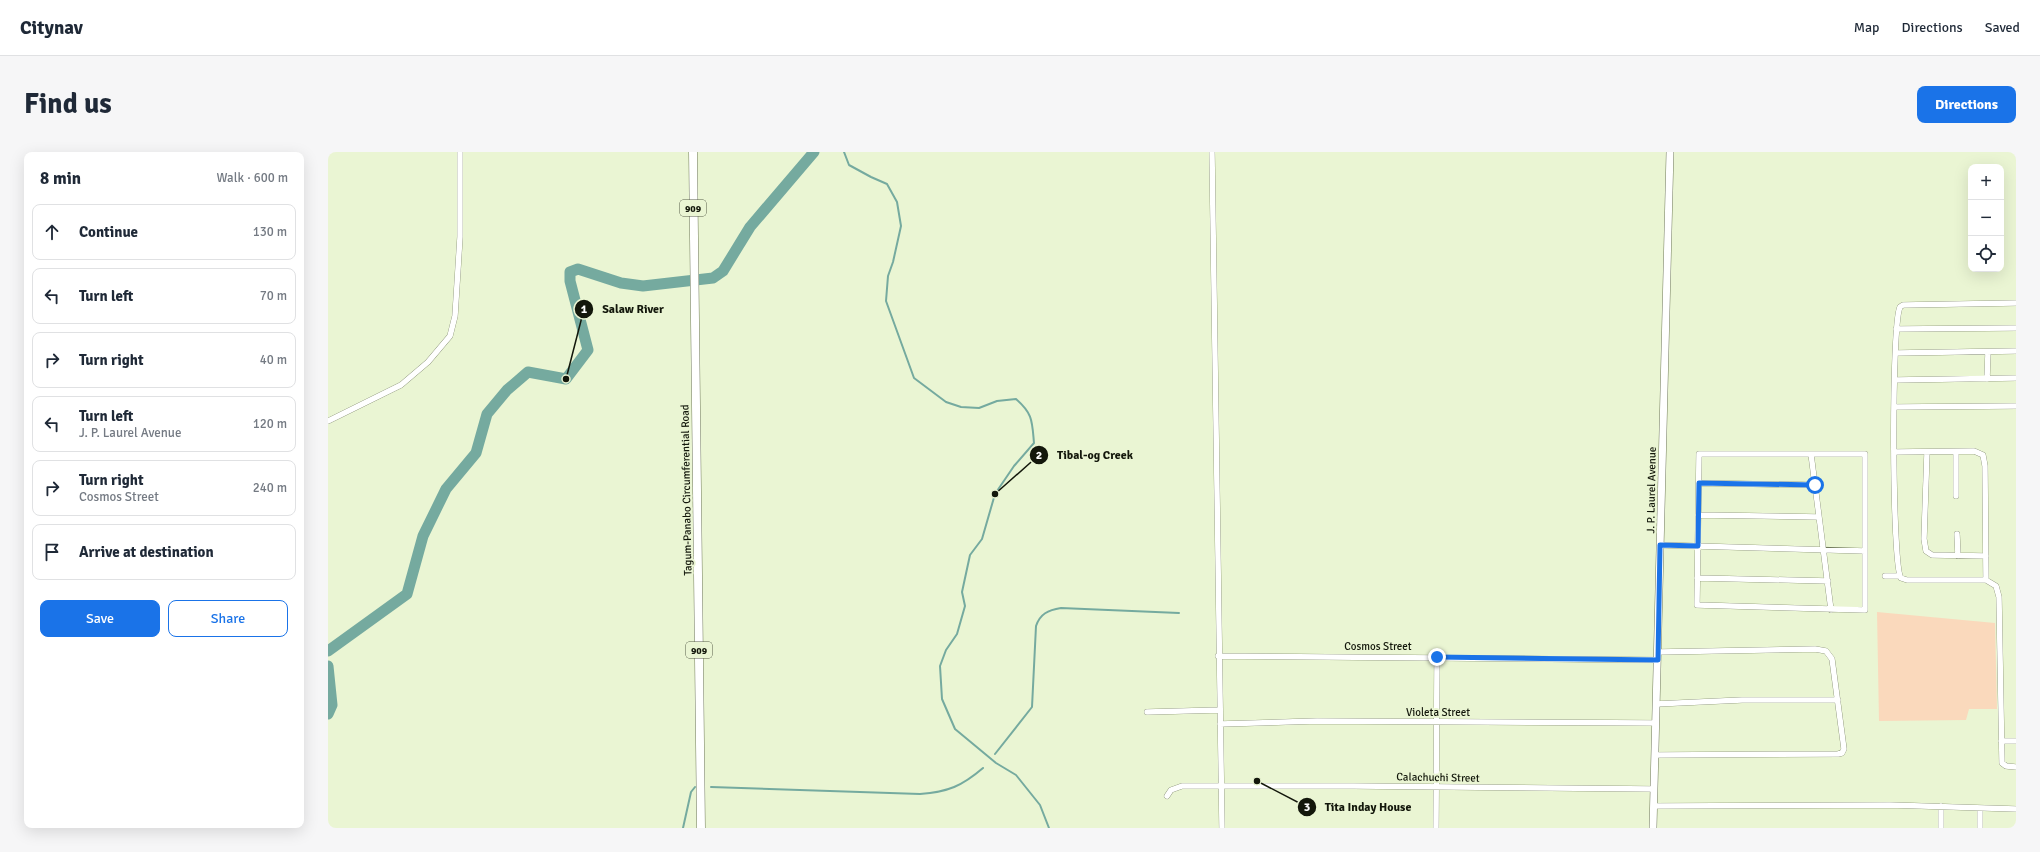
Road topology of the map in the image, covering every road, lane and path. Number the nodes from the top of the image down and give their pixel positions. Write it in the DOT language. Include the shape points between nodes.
graph roads {
  1 [pos="460,152"];
  2 [pos="693,152"];
  3 [pos="1212,152"];
  4 [pos="1670,152"];
  5 [pos="2016,303"];
  6 [pos="2016,328"];
  7 [pos="1896,329"];
  8 [pos="2016,351"];
  9 [pos="1988,352"];
  10 [pos="1896,353"];
  11 [pos="2016,378"];
  12 [pos="1987,379"];
  13 [pos="1895,380"];
  14 [pos="2016,406"];
  15 [pos="1895,407"];
  16 [pos="328,421"];
  17 [pos="1895,452"];
  18 [pos="1927,452"];
  19 [pos="1956,452"];
  20 [pos="1811,454"];
  21 [pos="1699,483"];
  22 [pos="1815,485"];
  23 [pos="1956,496"];
  24 [pos="1698,515"];
  25 [pos="1819,517"];
  26 [pos="1957,534"];
  27 [pos="1660,545"];
  28 [pos="1698,546"];
  29 [pos="1824,550"];
  30 [pos="1865,551"];
  31 [pos="1958,556"];
  32 [pos="1986,556"];
  33 [pos="1885,576"];
  34 [pos="1900,576"];
  35 [pos="1697,578"];
  36 [pos="1986,580"];
  37 [pos="1828,581"];
  38 [pos="1831,610"];
  39 [pos="1658,652"];
  40 [pos="1218,656"];
  41 [pos="1437,657"];
  42 [pos="1658,660"];
  43 [pos="1838,700"];
  44 [pos="1656,704"];
  45 [pos="1220,710"];
  46 [pos="1146,712"];
  47 [pos="1436,722"];
  48 [pos="1656,723"];
  49 [pos="1220,724"];
  50 [pos="2001,741"];
  51 [pos="2016,741"];
  52 [pos="1655,755"];
  53 [pos="2016,767"];
  54 [pos="1222,786"];
  55 [pos="1437,787"];
  56 [pos="1654,789"];
  57 [pos="1167,796"];
  58 [pos="1654,806"];
  59 [pos="1941,806"];
  60 [pos="1980,808"];
  61 [pos="2016,809"];
  62 [pos="701,828"];
  63 [pos="1222,828"];
  64 [pos="1436,828"];
  65 [pos="1654,828"];
  66 [pos="1941,828"];
  67 [pos="1980,828"];
  1 -- 16 [label="street" via="460,245 455,316 450,336 428,362 401,385"];
  2 -- 62 [label="main road, Tagum-Panabo Circumferential Road / 909"];
  3 -- 40 [label="street"];
  4 -- 27 [label="street, J. P. Laurel Avenue"];
  5 -- 7 [label="street" via="1903,305 1898,309"];
  6 -- 7 [label="street"];
  7 -- 10 [label="street"];
  8 -- 9 [label="street"];
  9 -- 10 [label="street"];
  9 -- 12 [label="street"];
  10 -- 13 [label="street"];
  11 -- 12 [label="street"];
  12 -- 13 [label="street"];
  13 -- 15 [label="street"];
  14 -- 15 [label="street"];
  15 -- 17 [label="street"];
  17 -- 18 [label="street"];
  17 -- 34 [label="street" via="1894,528"];
  18 -- 19 [label="street"];
  18 -- 31 [label="street" via="1924,548 1932,555"];
  19 -- 23 [label="street"];
  19 -- 32 [label="street" via="1978,452 1984,458"];
  20 -- 21 [label="street" via="1699,454"];
  20 -- 22 [label="street"];
  20 -- 30 [label="street" via="1865,454"];
  21 -- 22 [label="street"];
  21 -- 24 [label="street"];
  22 -- 25 [label="street"];
  24 -- 25 [label="street"];
  24 -- 28 [label="street"];
  25 -- 29 [label="street"];
  26 -- 31 [label="street"];
  27 -- 28 [label="street"];
  27 -- 39 [label="street, J. P. Laurel Avenue"];
  28 -- 29 [label="street"];
  28 -- 35 [label="street"];
  29 -- 30 [label="street"];
  29 -- 37 [label="street"];
  30 -- 38 [label="street" via="1865,610"];
  31 -- 32 [label="street"];
  32 -- 36 [label="street"];
  33 -- 34 [label="street"];
  34 -- 36 [label="street" via="1907,580"];
  35 -- 37 [label="street"];
  35 -- 38 [label="street" via="1697,605"];
  36 -- 50 [label="street" via="1996,586 1998,597"];
  37 -- 38 [label="street"];
  39 -- 42 [label="street, J. P. Laurel Avenue"];
  39 -- 43 [label="street" via="1815,649 1826,651 1832,659"];
  40 -- 41 [label="street, Cosmos Street"];
  40 -- 45 [label="street"];
  41 -- 42 [label="street, Cosmos Street"];
  41 -- 47 [label="street"];
  42 -- 44 [label="street, J. P. Laurel Avenue"];
  43 -- 44 [label="street" via="1742,700"];
  43 -- 52 [label="street" via="1844,749 1841,754"];
  44 -- 48 [label="street, J. P. Laurel Avenue"];
  45 -- 46 [label="street"];
  45 -- 49 [label="street"];
  47 -- 48 [label="street, Violeta Street"];
  47 -- 49 [label="street, Violeta Street" via="1317,721"];
  47 -- 55 [label="street"];
  48 -- 52 [label="street, J. P. Laurel Avenue"];
  49 -- 54 [label="street"];
  50 -- 51 [label="street"];
  50 -- 53 [label="street" via="2002,763"];
  52 -- 56 [label="street, J. P. Laurel Avenue"];
  54 -- 55 [label="street, Calachuchi Street"];
  54 -- 57 [label="street, Calachuchi Street" via="1182,786 1172,790"];
  54 -- 63 [label="street"];
  55 -- 56 [label="street, Calachuchi Street"];
  55 -- 64 [label="street"];
  56 -- 58 [label="street, J. P. Laurel Avenue"];
  58 -- 59 [label="street"];
  58 -- 65 [label="street, J. P. Laurel Avenue"];
  59 -- 60 [label="street"];
  59 -- 66 [label="street"];
  60 -- 61 [label="street"];
  60 -- 67 [label="street"];
}
